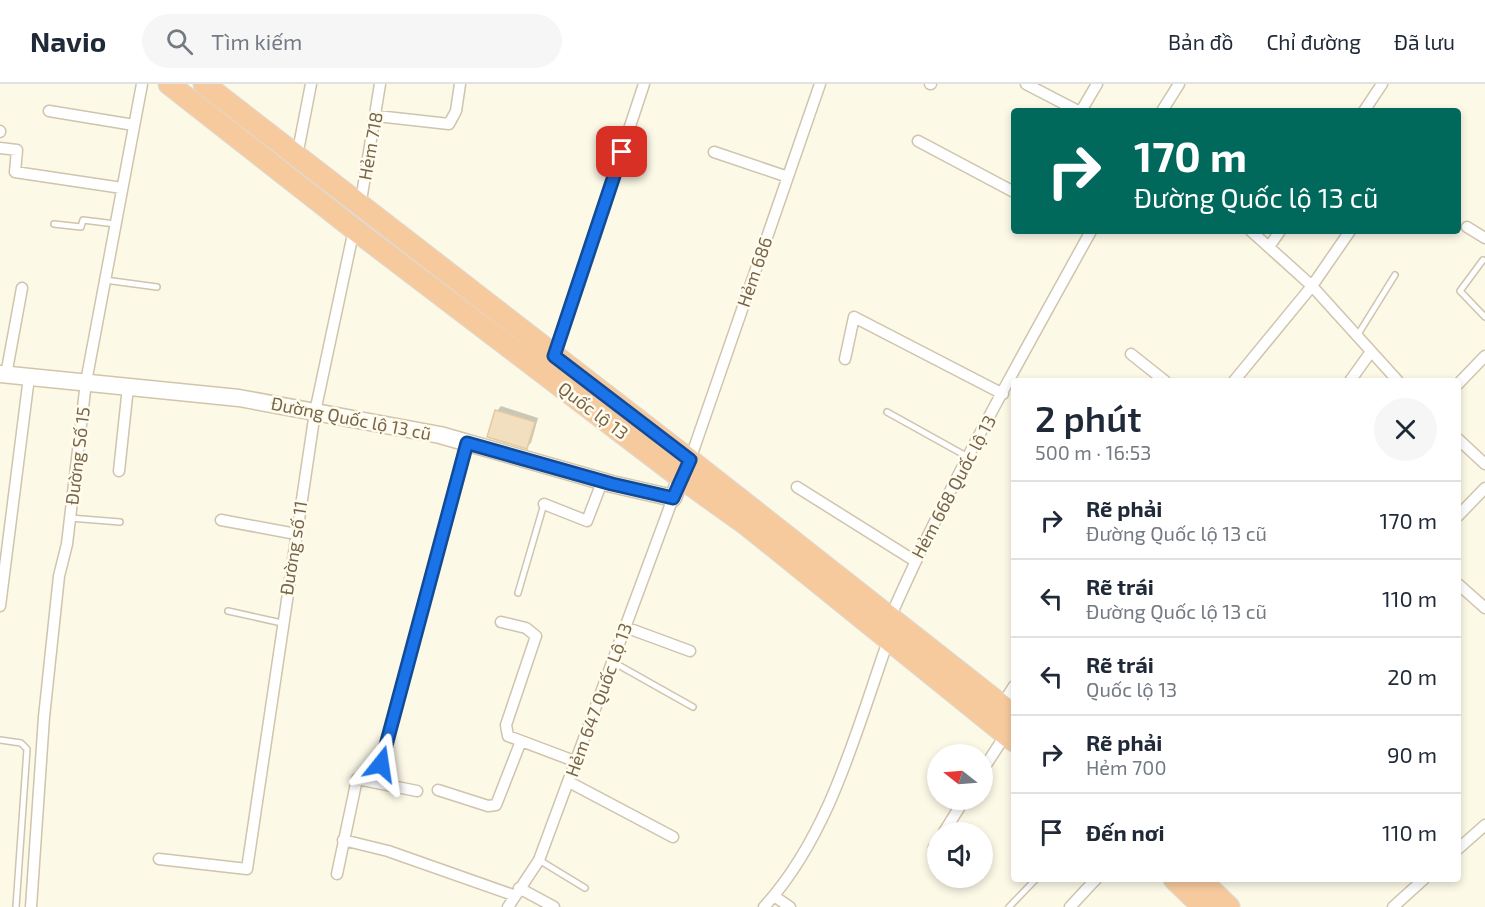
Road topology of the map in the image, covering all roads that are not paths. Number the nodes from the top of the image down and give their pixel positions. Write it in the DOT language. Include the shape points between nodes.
graph roads {
  1 [pos="142,84"];
  2 [pos="169,84"];
  3 [pos="204,84"];
  4 [pos="311,84"];
  5 [pos="380,84"];
  6 [pos="460,84"];
  7 [pos="644,84"];
  8 [pos="820,84"];
  9 [pos="1026,84"];
  10 [pos="1097,84"];
  11 [pos="1179,84"];
  12 [pos="1382,84"];
  13 [pos="1074,108"];
  14 [pos="1082,108"];
  15 [pos="1164,108"];
  16 [pos="1366,108"];
  17 [pos="49,111"];
  18 [pos="377,116"];
  19 [pos="134,124"];
  20 [pos="918,141"];
  21 [pos="0,147"];
  22 [pos="714,152"];
  23 [pos="297,157"];
  24 [pos="788,177"];
  25 [pos="122,188"];
  26 [pos="1011,190"];
  27 [pos="360,207"];
  28 [pos="54,224"];
  29 [pos="115,224"];
  30 [pos="1467,227"];
  31 [pos="354,229"];
  32 [pos="1088,234"];
  33 [pos="1254,234"];
  34 [pos="1278,234"];
  35 [pos="1348,234"];
  36 [pos="1485,238"];
  37 [pos="1269,247"];
  38 [pos="1483,260"];
  39 [pos="1395,275"];
  40 [pos="105,280"];
  41 [pos="1312,286"];
  42 [pos="157,287"];
  43 [pos="22,288"];
  44 [pos="1485,316"];
  45 [pos="1356,338"];
  46 [pos="1370,353"];
  47 [pos="1131,354"];
  48 [pos="554,356"];
  49 [pos="1485,356"];
  50 [pos="845,359"];
  51 [pos="3,374"];
  52 [pos="29,377"];
  53 [pos="1012,378"];
  54 [pos="1161,378"];
  55 [pos="1236,378"];
  56 [pos="1352,378"];
  57 [pos="1395,378"];
  58 [pos="1011,379"];
  59 [pos="1461,381"];
  60 [pos="86,382"];
  61 [pos="128,387"];
  62 [pos="1003,394"];
  63 [pos="315,412"];
  64 [pos="887,412"];
  65 [pos="1461,442"];
  66 [pos="467,443"];
  67 [pos="968,457"];
  68 [pos="1485,464"];
  69 [pos="686,469"];
  70 [pos="119,471"];
  71 [pos="602,482"];
  72 [pos="797,487"];
  73 [pos="1485,488"];
  74 [pos="673,498"];
  75 [pos="544,504"];
  76 [pos="1461,513"];
  77 [pos="70,518"];
  78 [pos="221,520"];
  79 [pos="120,522"];
  80 [pos="296,534"];
  81 [pos="915,561"];
  82 [pos="1461,587"];
  83 [pos="518,593"];
  84 [pos="0,606"];
  85 [pos="1485,608"];
  86 [pos="228,611"];
  87 [pos="890,618"];
  88 [pos="501,622"];
  89 [pos="282,623"];
  90 [pos="625,627"];
  91 [pos="888,640"];
  92 [pos="690,651"];
  93 [pos="613,662"];
  94 [pos="693,707"];
  95 [pos="1011,709"];
  96 [pos="1009,724"];
  97 [pos="0,740"];
  98 [pos="521,741"];
  99 [pos="993,752"];
  100 [pos="577,762"];
  101 [pos="381,764"];
  102 [pos="569,782"];
  103 [pos="438,790"];
  104 [pos="417,791"];
  105 [pos="1485,825"];
  106 [pos="673,837"];
  107 [pos="343,840"];
  108 [pos="1461,846"];
  109 [pos="159,859"];
  110 [pos="539,860"];
  111 [pos="337,874"];
  112 [pos="1033,882"];
  113 [pos="1093,882"];
  114 [pos="1177,882"];
  115 [pos="1203,882"];
  116 [pos="1421,882"];
  117 [pos="585,888"];
  118 [pos="516,891"];
  119 [pos="774,896"];
  120 [pos="16,907"];
  121 [pos="31,907"];
  122 [pos="508,907"];
  123 [pos="554,907"];
  124 [pos="764,907"];
  125 [pos="790,907"];
  126 [pos="1009,907"];
  127 [pos="1070,907"];
  128 [pos="1203,907"];
  129 [pos="1229,907"];
  130 [pos="1393,907"];
  1 -- 19 [label="street, Đường Số 15"];
  2 -- 31 [label="highway, Quốc lộ 13"];
  3 -- 23 [label="highway, Quốc lộ 13"];
  4 -- 23 [label="street"];
  5 -- 18 [label="street, Hẻm 718"];
  6 -- 18 [label="street" via="456,111 449,124"];
  7 -- 48 [label="street"];
  8 -- 24 [label="street, Hẻm 686"];
  9 -- 13 [label="street"];
  10 -- 14 [label="street"];
  11 -- 15 [label="street"];
  12 -- 16 [label="street"];
  17 -- 19 [label="street"];
  18 -- 27 [label="street, Hẻm 718"];
  19 -- 25 [label="street, Đường Số 15"];
  20 -- 26 [label="street"];
  21 -- 25 [label="street" via="17,150 15,172"];
  22 -- 24 [label="street"];
  23 -- 27 [label="highway, Quốc lộ 13"];
  24 -- 69 [label="street, Hẻm 686"];
  25 -- 29 [label="street, Đường Số 15"];
  27 -- 48 [label="highway, Quốc lộ 13"];
  28 -- 29 [label="lane" via="81,227 83,220"];
  29 -- 40 [label="street, Đường Số 15"];
  30 -- 36 [label="street"];
  31 -- 63 [label="street, Đường số 11"];
  31 -- 69 [label="highway, Quốc lộ 13"];
  32 -- 53 [label="street, Hẻm 668 Quốc lộ 13"];
  33 -- 37 [label="street"];
  34 -- 37 [label="street"];
  35 -- 41 [label="street"];
  37 -- 41 [label="street"];
  38 -- 44 [label="lane" via="1460,291"];
  39 -- 45 [label="lane"];
  40 -- 42 [label="lane"];
  40 -- 60 [label="street, Đường Số 15"];
  41 -- 45 [label="street"];
  41 -- 55 [label="street"];
  43 -- 51 [label="street" via="17,326 12,332"];
  45 -- 46 [label="street"];
  46 -- 56 [label="street"];
  46 -- 57 [label="street"];
  47 -- 54 [label="street"];
  48 -- 69 [label="highway, Quốc lộ 13"];
  49 -- 59 [label="street"];
  50 -- 62 [label="street" via="854,316"];
  51 -- 52 [label="street, Đường Quốc lộ 13 cũ"];
  52 -- 60 [label="street, Đường Quốc lộ 13 cũ"];
  52 -- 84 [label="street"];
  58 -- 62 [label="street, Hẻm 668 Quốc lộ 13"];
  60 -- 61 [label="street, Đường Quốc lộ 13 cũ"];
  60 -- 77 [label="street, Đường Số 15"];
  61 -- 63 [label="street, Đường Quốc lộ 13 cũ" via="239,398"];
  61 -- 70 [label="street"];
  62 -- 67 [label="street, Hẻm 668 Quốc lộ 13"];
  63 -- 66 [label="street, Đường Quốc lộ 13 cũ"];
  63 -- 80 [label="street, Đường số 11"];
  64 -- 67 [label="lane"];
  65 -- 68 [label="street"];
  66 -- 71 [label="street, Đường Quốc lộ 13 cũ"];
  66 -- 101 [label="street"];
  67 -- 81 [label="street, Hẻm 668 Quốc lộ 13"];
  69 -- 74 [label="street"];
  69 -- 87 [label="highway, Quốc lộ 13"];
  69 -- 91 [label="highway, Quốc lộ 13" via="748,526"];
  71 -- 74 [label="street, Đường Quốc lộ 13 cũ"];
  71 -- 75 [label="street" via="587,521"];
  72 -- 81 [label="street"];
  73 -- 76 [label="street"];
  74 -- 90 [label="street, Hẻm 647 Quốc Lộ 13"];
  75 -- 83 [label="lane"];
  77 -- 79 [label="lane"];
  77 -- 121 [label="street, Đường Số 15" via="59,576 44,717"];
  78 -- 80 [label="street"];
  80 -- 89 [label="street, Đường số 11"];
  81 -- 87 [label="street, Hẻm 668 Quốc lộ 13"];
  82 -- 85 [label="street"];
  86 -- 89 [label="lane"];
  87 -- 96 [label="highway, Quốc lộ 13"];
  88 -- 98 [label="street" via="526,628 536,636 506,725 508,736"];
  89 -- 109 [label="street, Đường số 11" via="247,869"];
  90 -- 92 [label="street"];
  90 -- 93 [label="street, Hẻm 647 Quốc Lộ 13"];
  91 -- 96 [label="highway, Quốc lộ 13"];
  91 -- 119 [label="street" via="837,782 802,857"];
  93 -- 94 [label="lane"];
  93 -- 100 [label="street, Hẻm 647 Quốc Lộ 13"];
  95 -- 96 [label="street"];
  96 -- 99 [label="street"];
  97 -- 120 [label="lane" via="21,743 27,749"];
  98 -- 100 [label="street"];
  98 -- 103 [label="street" via="496,805"];
  100 -- 102 [label="street, Hẻm 647 Quốc Lộ 13"];
  102 -- 106 [label="street"];
  102 -- 110 [label="street, Hẻm 647 Quốc Lộ 13"];
  104 -- 107 [label="street" via="357,778"];
  105 -- 108 [label="street"];
  107 -- 111 [label="street"];
  107 -- 118 [label="street"];
  110 -- 117 [label="lane"];
  110 -- 118 [label="street, Hẻm 647 Quốc Lộ 13"];
  112 -- 126 [label="lane"];
  113 -- 127 [label="street"];
  114 -- 128 [label="highway"];
  115 -- 129 [label="highway"];
  116 -- 130 [label="street"];
  118 -- 122 [label="street, Hẻm 647 Quốc Lộ 13"];
  118 -- 123 [label="street"];
  119 -- 124 [label="street"];
  119 -- 125 [label="street"];
}
